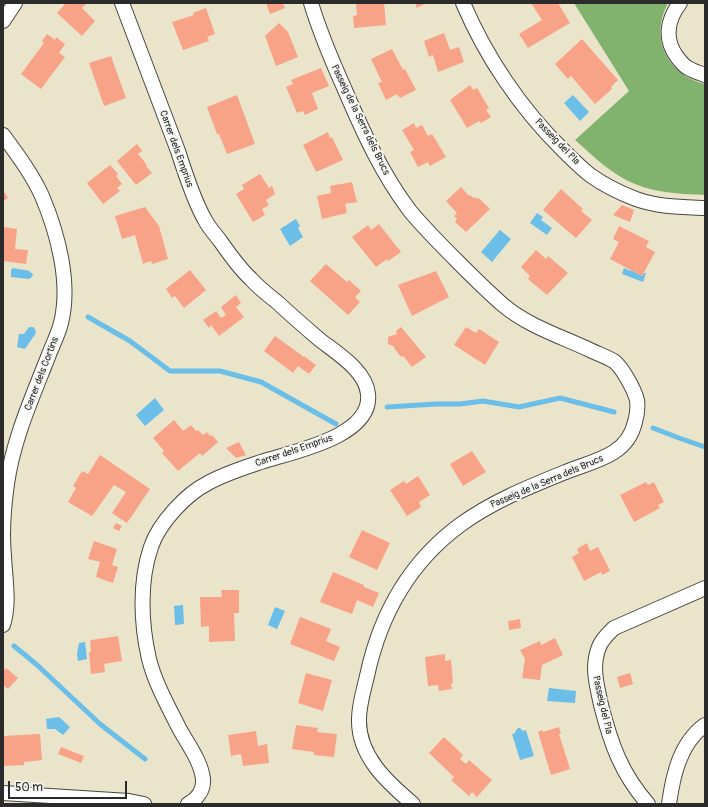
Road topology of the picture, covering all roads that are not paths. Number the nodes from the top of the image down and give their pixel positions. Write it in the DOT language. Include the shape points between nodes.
graph roads {
  1 [pos="15,3"];
  2 [pos="122,3"];
  3 [pos="311,3"];
  4 [pos="463,3"];
  5 [pos="680,3"];
  6 [pos="3,21"];
  7 [pos="705,75"];
  8 [pos="3,135"];
  9 [pos="705,208"];
  10 [pos="705,588"];
  11 [pos="3,626"];
  12 [pos="705,725"];
  13 [pos="3,793"];
  14 [pos="144,804"];
  15 [pos="188,804"];
  16 [pos="413,804"];
  17 [pos="648,804"];
  18 [pos="669,804"];
  1 -- 6 [label="street"];
  2 -- 15 [label="street, Carrer dels Emprius" via="185,175 205,220 251,280 348,362 366,384 368,393 364,414 345,432 206,483 176,508 161,526 152,544 142,588 146,641 149,660 161,691 196,759 203,779 202,789 192,803"];
  3 -- 16 [label="street, Passeig de la Serra dels Brucs" via="355,113 386,174 419,221 514,314 615,363 637,399 632,432 616,451 603,459 572,469 500,500 479,512 441,541 422,560 397,596 374,646 359,718 360,733 372,764"];
  4 -- 9 [label="street, Passeig del Pla" via="485,47 522,103 545,132 590,175 638,200 664,206"];
  5 -- 7 [label="street" via="669,23 671,48 687,68"];
  8 -- 11 [label="street, Carrer dels Cortins" via="18,155 41,196 57,242 66,287 61,324 13,452 7,484 4,555 7,606"];
  10 -- 17 [label="street, Passeig del Pla" via="614,628 599,646 594,670 610,740 624,771"];
  12 -- 18 [label="street" via="681,755 675,770"];
  13 -- 14 [label="street"];
}
